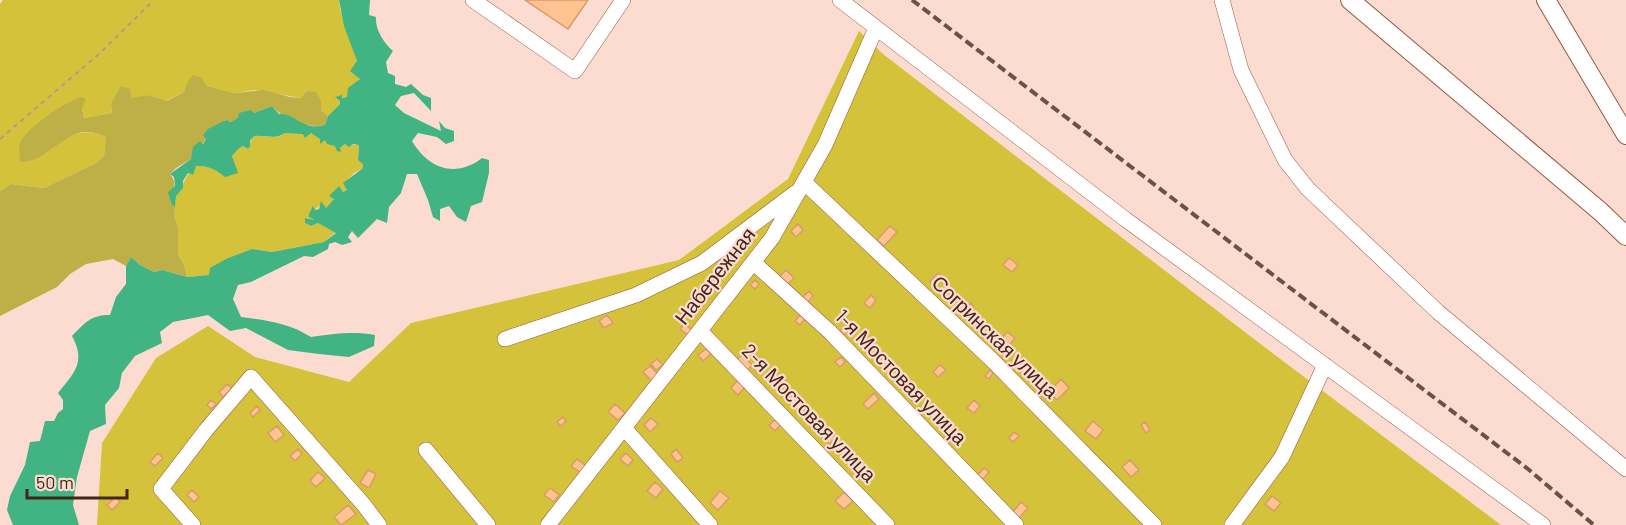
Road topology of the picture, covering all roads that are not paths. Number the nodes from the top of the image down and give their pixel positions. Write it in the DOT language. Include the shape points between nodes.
graph roads {
  1 [pos="472,0"];
  2 [pos="623,0"];
  3 [pos="840,0"];
  4 [pos="1222,0"];
  5 [pos="1350,0"];
  6 [pos="1546,0"];
  7 [pos="1557,0"];
  8 [pos="876,28"];
  9 [pos="1626,120"];
  10 [pos="1626,135"];
  11 [pos="802,186"];
  12 [pos="1626,236"];
  13 [pos="753,262"];
  14 [pos="700,331"];
  15 [pos="505,339"];
  16 [pos="1326,365"];
  17 [pos="624,428"];
  18 [pos="426,450"];
  19 [pos="1626,469"];
  20 [pos="193,525"];
  21 [pos="379,525"];
  22 [pos="488,525"];
  23 [pos="548,525"];
  24 [pos="710,525"];
  25 [pos="887,525"];
  26 [pos="1016,525"];
  27 [pos="1154,525"];
  28 [pos="1232,525"];
  29 [pos="1543,525"];
  1 -- 2 [label="street" via="575,71"];
  3 -- 8 [label="street"];
  4 -- 19 [label="street" via="1241,70 1285,160 1308,189 1438,312"];
  5 -- 12 [label="main road"];
  6 -- 10 [label="main road"];
  7 -- 9 [label="main road"];
  8 -- 11 [label="street, Набережная" via="825,145"];
  8 -- 16 [label="street" via="1125,219"];
  11 -- 13 [label="street, Набережная"];
  11 -- 15 [label="street" via="702,262 636,295"];
  11 -- 27 [label="street, Согринская улица" via="993,361"];
  13 -- 14 [label="street, Набережная"];
  13 -- 26 [label="street, 1-я Мостовая улица" via="830,332"];
  14 -- 17 [label="street, Набережная"];
  14 -- 25 [label="street, 2-я Мостовая улица"];
  16 -- 28 [label="street" via="1282,457"];
  16 -- 29 [label="street"];
  17 -- 23 [label="street, Набережная"];
  17 -- 24 [label="street"];
  18 -- 22 [label="street"];
  20 -- 21 [label="street" via="161,489 251,377"];
}
